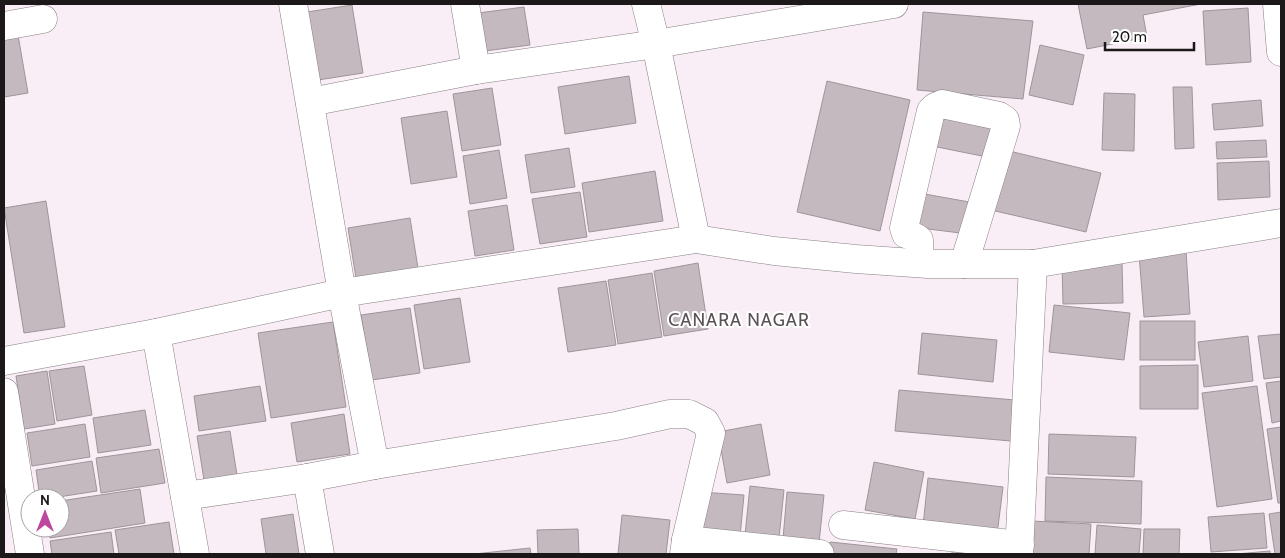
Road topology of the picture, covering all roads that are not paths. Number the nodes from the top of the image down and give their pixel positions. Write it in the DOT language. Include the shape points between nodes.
graph roads {
  1 [pos="293,4"];
  2 [pos="466,4"];
  3 [pos="646,4"];
  4 [pos="894,4"];
  5 [pos="1278,5"];
  6 [pos="853,7"];
  7 [pos="43,19"];
  8 [pos="4,26"];
  9 [pos="656,44"];
  10 [pos="1281,52"];
  11 [pos="476,70"];
  12 [pos="310,102"];
  13 [pos="1281,223"];
  14 [pos="696,239"];
  15 [pos="920,263"];
  16 [pos="964,264"];
  17 [pos="1033,264"];
  18 [pos="342,294"];
  19 [pos="156,334"];
  20 [pos="4,361"];
  21 [pos="4,392"];
  22 [pos="375,465"];
  23 [pos="306,478"];
  24 [pos="185,496"];
  25 [pos="843,525"];
  26 [pos="15,530"];
  27 [pos="685,547"];
  28 [pos="1019,550"];
  29 [pos="30,554"];
  30 [pos="195,554"];
  31 [pos="320,554"];
  32 [pos="820,554"];
  1 -- 12 [label="street"];
  2 -- 11 [label="street"];
  3 -- 9 [label="street"];
  4 -- 6 [label="street"];
  5 -- 10 [label="street"];
  6 -- 9 [label="street"];
  7 -- 8 [label="street"];
  9 -- 11 [label="street"];
  9 -- 14 [label="street"];
  11 -- 12 [label="street"];
  12 -- 18 [label="street"];
  13 -- 17 [label="street"];
  14 -- 15 [label="street" via="783,252"];
  14 -- 18 [label="street"];
  15 -- 16 [label="street"];
  15 -- 16 [label="street" via="919,240 906,234 904,228 931,111 942,104 999,116 1006,126"];
  16 -- 17 [label="street"];
  17 -- 28 [label="street"];
  18 -- 19 [label="street"];
  18 -- 22 [label="street"];
  19 -- 20 [label="street"];
  19 -- 24 [label="street"];
  21 -- 26 [label="street"];
  22 -- 23 [label="street"];
  22 -- 27 [label="street" via="616,426 670,414 689,414 705,422 711,432"];
  23 -- 24 [label="street"];
  23 -- 31 [label="street"];
  24 -- 30 [label="street"];
  25 -- 28 [label="street"];
  26 -- 29 [label="street"];
  27 -- 32 [label="street"];
}
